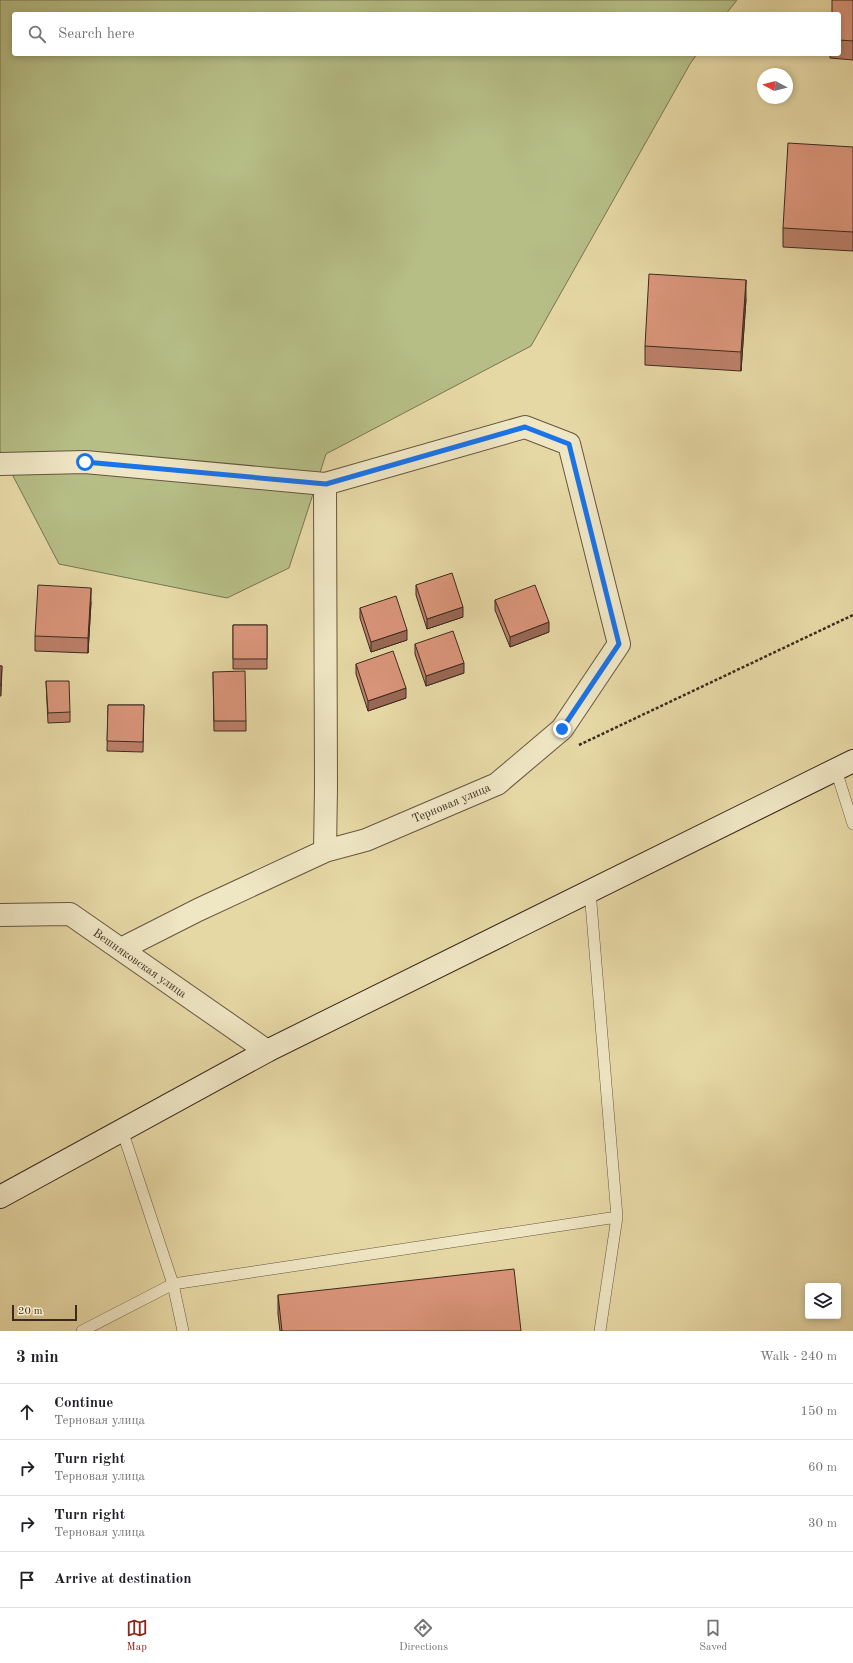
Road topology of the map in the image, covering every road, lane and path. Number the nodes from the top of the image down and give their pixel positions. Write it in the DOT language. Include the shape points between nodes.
graph roads {
  1 [pos="0,464"];
  2 [pos="326,484"];
  3 [pos="853,615"];
  4 [pos="575,747"];
  5 [pos="845,766"];
  6 [pos="853,824"];
  7 [pos="324,851"];
  8 [pos="590,892"];
  9 [pos="0,915"];
  10 [pos="121,950"];
  11 [pos="268,1051"];
  12 [pos="122,1130"];
  13 [pos="0,1196"];
  14 [pos="617,1217"];
  15 [pos="173,1284"];
  16 [pos="82,1331"];
  17 [pos="183,1331"];
  18 [pos="600,1331"];
  1 -- 2 [label="street, Терновая улица" via="85,462"];
  2 -- 7 [label="street"];
  2 -- 7 [label="street, Терновая улица" via="525,427 569,444 619,644 562,729 497,784 366,840"];
  3 -- 4 [label="path"];
  5 -- 6 [label="lane"];
  5 -- 8 [label="street"];
  7 -- 10 [label="street" via="198,910"];
  8 -- 11 [label="street"];
  8 -- 14 [label="lane"];
  9 -- 10 [label="street, Вешняковская улица" via="70,914"];
  10 -- 11 [label="street, Вешняковская улица"];
  11 -- 12 [label="street"];
  12 -- 13 [label="street"];
  12 -- 15 [label="lane"];
  14 -- 15 [label="lane"];
  14 -- 18 [label="lane"];
  15 -- 16 [label="lane"];
  15 -- 17 [label="lane"];
}
